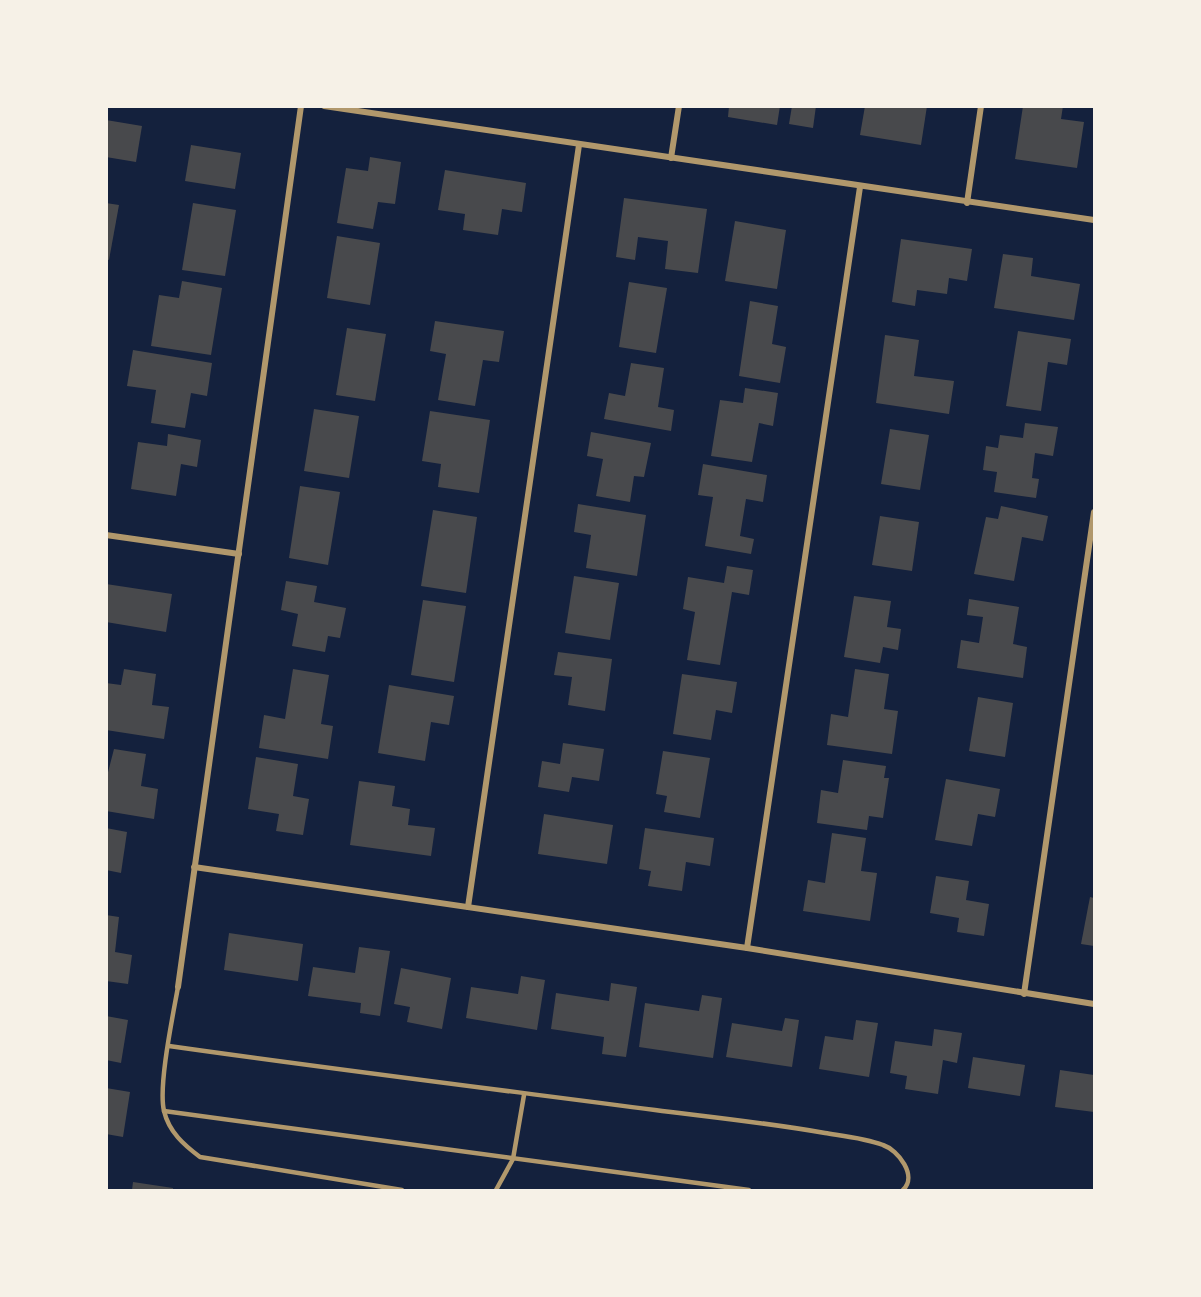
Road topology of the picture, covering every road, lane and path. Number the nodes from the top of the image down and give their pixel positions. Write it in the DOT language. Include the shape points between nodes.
graph roads {
  1 [pos="301,106"];
  2 [pos="324,106"];
  3 [pos="384,106"];
  4 [pos="679,106"];
  5 [pos="981,106"];
  6 [pos="382,116"];
  7 [pos="579,145"];
  8 [pos="672,158"];
  9 [pos="860,187"];
  10 [pos="967,202"];
  11 [pos="1095,220"];
  12 [pos="1095,512"];
  13 [pos="106,535"];
  14 [pos="238,554"];
  15 [pos="194,867"];
  16 [pos="468,907"];
  17 [pos="747,948"];
  18 [pos="178,987"];
  19 [pos="1024,993"];
  20 [pos="1095,1004"];
  21 [pos="169,1047"];
  22 [pos="524,1095"];
  23 [pos="164,1111"];
  24 [pos="513,1159"];
  25 [pos="402,1191"];
  26 [pos="496,1191"];
  27 [pos="749,1191"];
  28 [pos="903,1191"];
  1 -- 14 [label="street"];
  2 -- 6 [label="street"];
  3 -- 6 [label="street"];
  4 -- 8 [label="street"];
  5 -- 10 [label="street"];
  6 -- 7 [label="street"];
  7 -- 8 [label="street"];
  7 -- 16 [label="street"];
  8 -- 9 [label="street"];
  9 -- 10 [label="street"];
  9 -- 17 [label="street"];
  10 -- 11 [label="street"];
  12 -- 19 [label="street"];
  13 -- 14 [label="street"];
  14 -- 15 [label="street"];
  15 -- 16 [label="street"];
  15 -- 18 [label="street"];
  16 -- 17 [label="street"];
  17 -- 19 [label="street"];
  18 -- 21 [label="lane"];
  19 -- 20 [label="street"];
  21 -- 22 [label="lane"];
  21 -- 23 [label="lane" via="163,1085"];
  22 -- 24 [label="lane"];
  22 -- 28 [label="lane" via="798,1128 877,1142 893,1148 901,1158 908,1176"];
  23 -- 24 [label="lane"];
  23 -- 25 [label="lane" via="179,1141 200,1157"];
  24 -- 26 [label="lane"];
  24 -- 27 [label="lane"];
}
